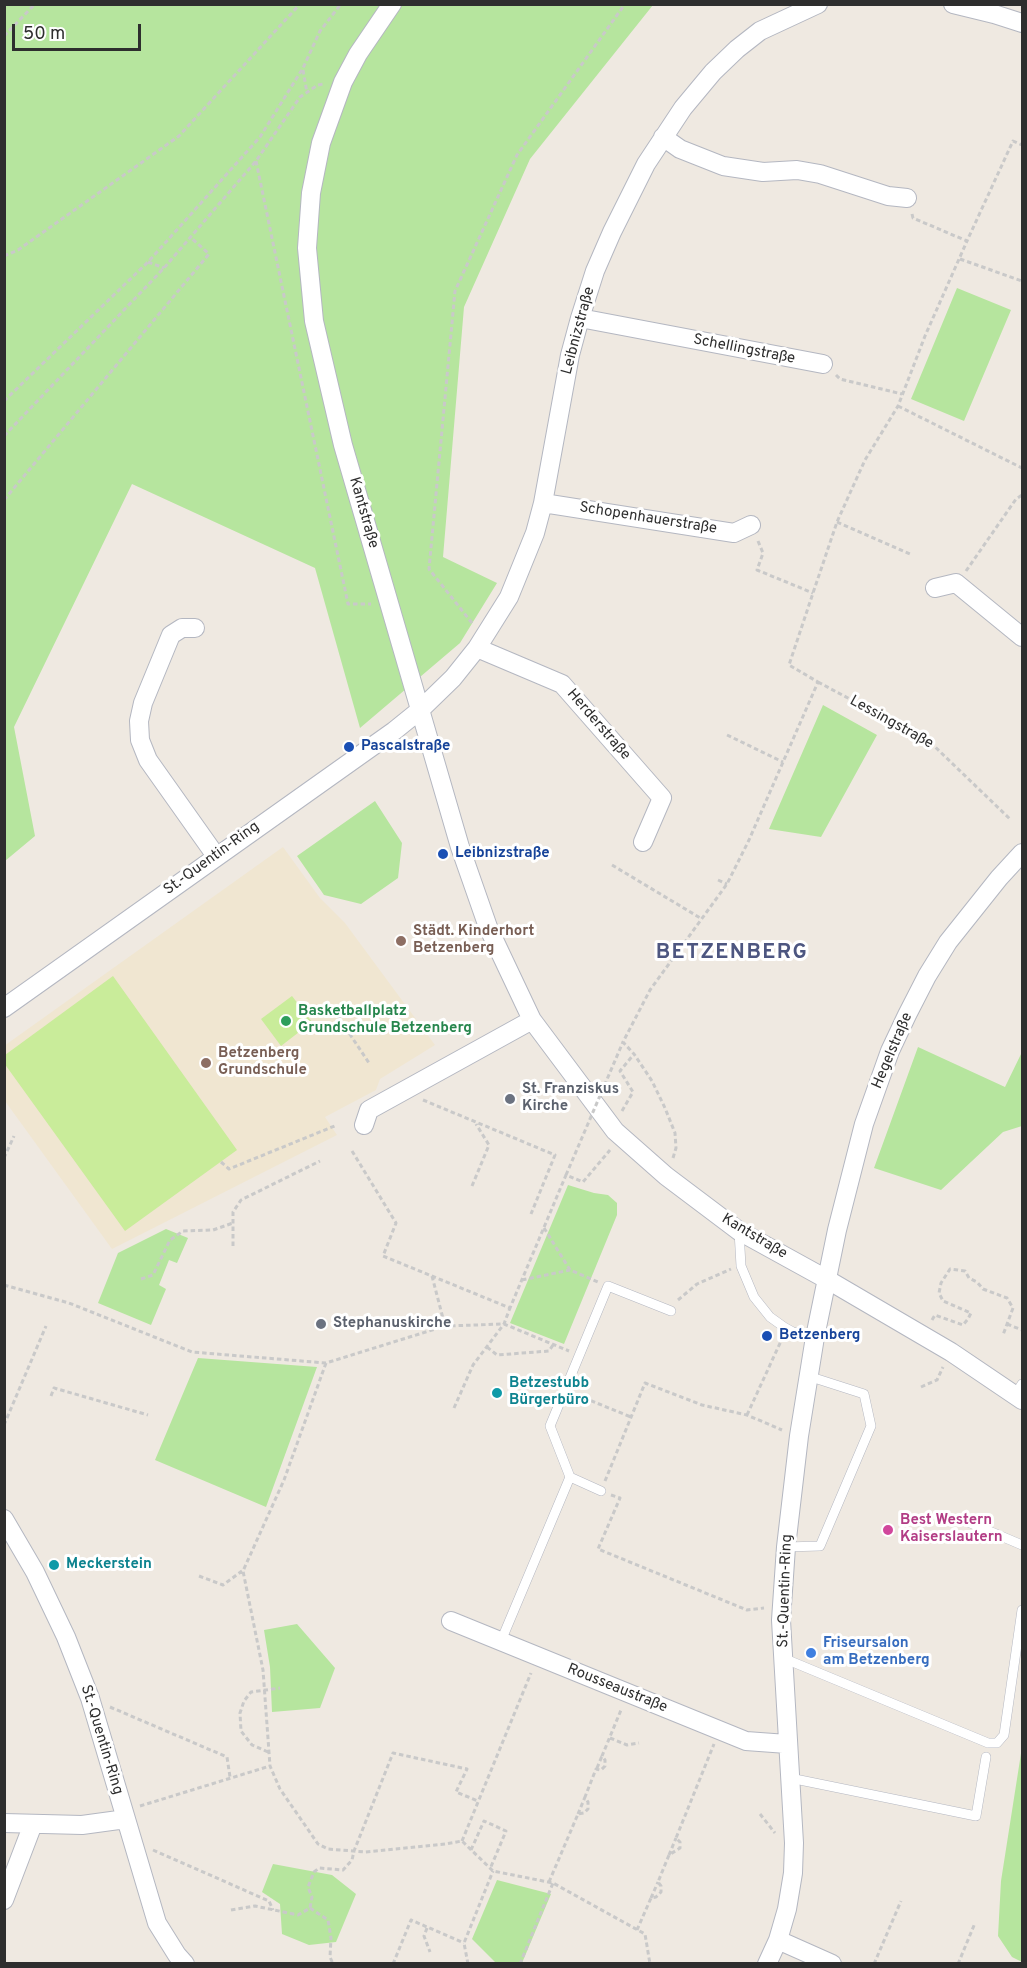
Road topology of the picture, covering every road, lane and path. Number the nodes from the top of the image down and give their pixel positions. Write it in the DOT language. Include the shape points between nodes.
graph roads {
  1 [pos="35,4"];
  2 [pos="300,4"];
  3 [pos="341,4"];
  4 [pos="392,4"];
  5 [pos="625,4"];
  6 [pos="818,4"];
  7 [pos="953,4"];
  8 [pos="1023,22"];
  9 [pos="4,36"];
  10 [pos="303,68"];
  11 [pos="343,82"];
  12 [pos="307,93"];
  13 [pos="663,137"];
  14 [pos="1023,145"];
  15 [pos="255,161"];
  16 [pos="907,198"];
  17 [pos="190,237"];
  18 [pos="967,241"];
  19 [pos="4,256"];
  20 [pos="960,259"];
  21 [pos="148,262"];
  22 [pos="164,268"];
  23 [pos="1023,281"];
  24 [pos="580,318"];
  25 [pos="824,364"];
  26 [pos="902,394"];
  27 [pos="4,401"];
  28 [pos="898,406"];
  29 [pos="4,436"];
  30 [pos="1023,468"];
  31 [pos="1023,495"];
  32 [pos="4,500"];
  33 [pos="543,503"];
  34 [pos="837,522"];
  35 [pos="751,525"];
  36 [pos="910,554"];
  37 [pos="961,577"];
  38 [pos="935,588"];
  39 [pos="813,593"];
  40 [pos="389,604"];
  41 [pos="195,628"];
  42 [pos="477,629"];
  43 [pos="1023,637"];
  44 [pos="477,648"];
  45 [pos="818,682"];
  46 [pos="420,710"];
  47 [pos="727,735"];
  48 [pos="783,762"];
  49 [pos="1011,820"];
  50 [pos="643,842"];
  51 [pos="1023,853"];
  52 [pos="216,856"];
  53 [pos="612,865"];
  54 [pos="718,880"];
  55 [pos="727,884"];
  56 [pos="702,919"];
  57 [pos="4,1008"];
  58 [pos="337,1014"];
  59 [pos="532,1020"];
  60 [pos="623,1042"];
  61 [pos="634,1054"];
  62 [pos="369,1063"];
  63 [pos="421,1099"];
  64 [pos="622,1111"];
  65 [pos="475,1122"];
  66 [pos="337,1125"];
  67 [pos="364,1125"];
  68 [pos="15,1136"];
  69 [pos="611,1149"];
  70 [pos="352,1151"];
  71 [pos="4,1158"];
  72 [pos="673,1158"];
  73 [pos="320,1161"];
  74 [pos="221,1162"];
  75 [pos="566,1175"];
  76 [pos="472,1186"];
  77 [pos="531,1214"];
  78 [pos="233,1223"];
  79 [pos="544,1228"];
  80 [pos="739,1231"];
  81 [pos="233,1246"];
  82 [pos="570,1270"];
  83 [pos="725,1270"];
  84 [pos="431,1276"];
  85 [pos="141,1279"];
  86 [pos="522,1280"];
  87 [pos="593,1280"];
  88 [pos="828,1280"];
  89 [pos="4,1285"];
  90 [pos="510,1308"];
  91 [pos="670,1311"];
  92 [pos="931,1322"];
  93 [pos="504,1324"];
  94 [pos="1007,1324"];
  95 [pos="46,1326"];
  96 [pos="445,1326"];
  97 [pos="1023,1330"];
  98 [pos="1003,1335"];
  99 [pos="815,1337"];
  100 [pos="780,1344"];
  101 [pos="487,1347"];
  102 [pos="326,1363"];
  103 [pos="943,1367"];
  104 [pos="808,1376"];
  105 [pos="921,1387"];
  106 [pos="565,1390"];
  107 [pos="1020,1393"];
  108 [pos="51,1396"];
  109 [pos="454,1408"];
  110 [pos="148,1415"];
  111 [pos="747,1415"];
  112 [pos="631,1417"];
  113 [pos="4,1425"];
  114 [pos="787,1431"];
  115 [pos="570,1477"];
  116 [pos="601,1491"];
  117 [pos="4,1519"];
  118 [pos="968,1522"];
  119 [pos="1023,1545"];
  120 [pos="786,1547"];
  121 [pos="243,1571"];
  122 [pos="199,1576"];
  123 [pos="770,1608"];
  124 [pos="1023,1610"];
  125 [pos="451,1621"];
  126 [pos="501,1641"];
  127 [pos="783,1658"];
  128 [pos="534,1665"];
  129 [pos="280,1688"];
  130 [pos="264,1689"];
  131 [pos="624,1702"];
  132 [pos="103,1704"];
  133 [pos="609,1737"];
  134 [pos="716,1740"];
  135 [pos="639,1743"];
  136 [pos="787,1744"];
  137 [pos="268,1752"];
  138 [pos="602,1756"];
  139 [pos="986,1757"];
  140 [pos="270,1766"];
  141 [pos="596,1769"];
  142 [pos="230,1777"];
  143 [pos="790,1778"];
  144 [pos="585,1797"];
  145 [pos="478,1801"];
  146 [pos="130,1814"];
  147 [pos="578,1814"];
  148 [pos="760,1814"];
  149 [pos="4,1823"];
  150 [pos="33,1824"];
  151 [pos="777,1836"];
  152 [pos="676,1838"];
  153 [pos="462,1841"];
  154 [pos="146,1847"];
  155 [pos="471,1850"];
  156 [pos="354,1851"];
  157 [pos="669,1855"];
  158 [pos="491,1870"];
  159 [pos="658,1882"];
  160 [pos="551,1883"];
  161 [pos="651,1898"];
  162 [pos="4,1900"];
  163 [pos="902,1901"];
  164 [pos="310,1908"];
  165 [pos="231,1910"];
  166 [pos="273,1910"];
  167 [pos="975,1923"];
  168 [pos="428,1927"];
  169 [pos="638,1930"];
  170 [pos="778,1940"];
  171 [pos="464,1943"];
  172 [pos="430,1952"];
  173 [pos="649,1963"];
  174 [pos="185,1964"];
  175 [pos="333,1964"];
  176 [pos="393,1964"];
  177 [pos="468,1964"];
  178 [pos="520,1964"];
  179 [pos="767,1964"];
  180 [pos="832,1964"];
  181 [pos="874,1964"];
  182 [pos="958,1964"];
  1 -- 9 [label="path"];
  2 -- 19 [label="path" via="179,136"];
  3 -- 10 [label="path" via="320,30"];
  4 -- 11 [label="street, Kantstraße"];
  5 -- 42 [label="path" via="516,155 455,291 429,569"];
  6 -- 13 [label="street, Leibnizstraße" via="760,31 737,49 713,72"];
  7 -- 8 [label="street"];
  10 -- 12 [label="path"];
  10 -- 21 [label="path" via="260,137"];
  11 -- 12 [label="path" via="318,85"];
  11 -- 40 [label="street, Kantstraße" via="321,143 307,248 314,321 343,445"];
  12 -- 15 [label="path" via="300,97"];
  13 -- 16 [label="street" via="698,158 723,166 747,171 809,172"];
  13 -- 24 [label="street, Leibnizstraße" via="612,232"];
  14 -- 18 [label="path" via="1013,141"];
  15 -- 17 [label="path"];
  15 -- 40 [label="path" via="348,604"];
  16 -- 18 [label="path" via="914,218"];
  17 -- 22 [label="path"];
  17 -- 32 [label="path" via="209,254"];
  18 -- 20 [label="path"];
  20 -- 23 [label="path"];
  20 -- 26 [label="path"];
  21 -- 22 [label="path"];
  21 -- 27 [label="path"];
  22 -- 29 [label="path"];
  24 -- 25 [label="street, Schellingstraße"];
  24 -- 33 [label="street, Leibnizstraße"];
  25 -- 26 [label="path" via="840,379"];
  26 -- 28 [label="path"];
  28 -- 30 [label="path"];
  28 -- 34 [label="path" via="865,460"];
  31 -- 37 [label="path" via="1016,499"];
  33 -- 35 [label="street, Schopenhauerstraße" via="734,532"];
  33 -- 44 [label="street, Leibnizstraße" via="509,597"];
  34 -- 36 [label="path"];
  34 -- 39 [label="path"];
  35 -- 39 [label="path" via="763,553 757,570"];
  38 -- 43 [label="street" via="956,583"];
  39 -- 45 [label="path, Lessingstraße" via="789,665"];
  40 -- 46 [label="street, Kantstraße"];
  41 -- 52 [label="street" via="182,628 171,634 142,703 140,740 148,760"];
  44 -- 46 [label="street, Leibnizstraße"];
  44 -- 50 [label="street, Herderstraße" via="562,684 663,798"];
  45 -- 48 [label="path"];
  45 -- 49 [label="path, Lessingstraße" via="930,742"];
  46 -- 52 [label="street, St.-Quentin-Ring"];
  46 -- 59 [label="street, Kantstraße" via="460,848 488,927"];
  47 -- 48 [label="path"];
  48 -- 55 [label="path"];
  51 -- 88 [label="street, Hegelstraße" via="948,942 890,1051 864,1124"];
  52 -- 57 [label="street, St.-Quentin-Ring"];
  53 -- 56 [label="path"];
  54 -- 55 [label="path"];
  55 -- 56 [label="path"];
  56 -- 60 [label="path" via="650,990"];
  58 -- 62 [label="path"];
  59 -- 67 [label="street" via="369,1110"];
  59 -- 80 [label="street, Kantstraße" via="615,1131 666,1176"];
  60 -- 61 [label="path"];
  60 -- 75 [label="path, bridge"];
  61 -- 64 [label="path" via="620,1071 633,1092"];
  61 -- 72 [label="path" via="652,1081 675,1133"];
  63 -- 65 [label="path"];
  65 -- 76 [label="path" via="489,1145"];
  65 -- 77 [label="path" via="555,1155"];
  66 -- 74 [label="path" via="229,1169"];
  68 -- 71 [label="path"];
  69 -- 75 [label="path" via="583,1182"];
  70 -- 84 [label="path" via="396,1223 383,1256"];
  73 -- 78 [label="path" via="241,1200 233,1212"];
  75 -- 79 [label="path"];
  78 -- 81 [label="path"];
  78 -- 85 [label="path" via="213,1230 183,1231 170,1240 153,1275"];
  79 -- 82 [label="path"];
  79 -- 86 [label="path"];
  80 -- 88 [label="street, Kantstraße"];
  80 -- 99 [label="lane" via="741,1266 754,1297 784,1327"];
  82 -- 86 [label="path"];
  82 -- 87 [label="path"];
  83 -- 91 [label="path" via="697,1284"];
  84 -- 90 [label="path"];
  84 -- 96 [label="path"];
  86 -- 90 [label="path"];
  88 -- 99 [label="street, St.-Quentin-Ring"];
  88 -- 107 [label="street, Kantstraße"];
  89 -- 102 [label="path" via="69,1303 192,1352"];
  90 -- 93 [label="path"];
  91 -- 106 [label="lane" via="608,1286"];
  92 -- 94 [label="path" via="935,1315 963,1326 969,1319 971,1313 943,1301 939,1293 950,1269 965,1271 983,1289 1007,1298 1013,1308"];
  93 -- 96 [label="path"];
  93 -- 101 [label="path"];
  93 -- 101 [label="path" via="553,1345 549,1351 497,1356"];
  94 -- 97 [label="path"];
  94 -- 98 [label="path"];
  95 -- 113 [label="path"];
  96 -- 102 [label="path"];
  99 -- 104 [label="street, St.-Quentin-Ring"];
  100 -- 111 [label="path"];
  101 -- 109 [label="path" via="473,1365"];
  102 -- 121 [label="path" via="284,1480"];
  103 -- 105 [label="path" via="937,1380"];
  104 -- 120 [label="street, St.-Quentin-Ring"];
  104 -- 120 [label="lane" via="864,1394 871,1426 820,1546"];
  106 -- 112 [label="path"];
  106 -- 115 [label="lane" via="550,1426"];
  108 -- 110 [label="path" via="54,1388"];
  111 -- 112 [label="path" via="702,1405 645,1383"];
  111 -- 114 [label="path"];
  112 -- 116 [label="path"];
  115 -- 116 [label="lane"];
  115 -- 126 [label="lane"];
  116 -- 123 [label="path" via="620,1498 598,1549 747,1610"];
  117 -- 146 [label="street, St.-Quentin-Ring" via="66,1637"];
  118 -- 119 [label="lane"];
  120 -- 127 [label="street, St.-Quentin-Ring" via="781,1620"];
  121 -- 122 [label="path" via="224,1585"];
  121 -- 130 [label="path"];
  124 -- 127 [label="lane" via="1004,1735 997,1743 988,1743"];
  125 -- 126 [label="street, Rousseaustraße"];
  126 -- 136 [label="street, Rousseaustraße" via="746,1741"];
  127 -- 136 [label="street, St.-Quentin-Ring"];
  128 -- 145 [label="path"];
  129 -- 130 [label="path"];
  130 -- 137 [label="path"];
  130 -- 137 [label="path" via="251,1692 244,1701 240,1722 241,1731 252,1745"];
  131 -- 133 [label="path"];
  132 -- 142 [label="path" via="227,1757"];
  133 -- 135 [label="path" via="627,1745"];
  133 -- 138 [label="path"];
  134 -- 152 [label="path"];
  136 -- 143 [label="street, St.-Quentin-Ring"];
  137 -- 140 [label="path"];
  138 -- 141 [label="path"];
  138 -- 141 [label="path" via="605,1766"];
  139 -- 143 [label="lane" via="976,1816"];
  140 -- 142 [label="path"];
  140 -- 156 [label="path" via="280,1789 318,1844"];
  141 -- 144 [label="path"];
  142 -- 146 [label="path"];
  143 -- 170 [label="street, St.-Quentin-Ring" via="793,1874"];
  144 -- 147 [label="path"];
  144 -- 147 [label="path" via="588,1809"];
  145 -- 153 [label="path"];
  145 -- 156 [label="path" via="456,1792 467,1769 393,1753"];
  146 -- 150 [label="street" via="82,1825"];
  146 -- 174 [label="street, St.-Quentin-Ring" via="157,1923"];
  147 -- 160 [label="path"];
  148 -- 151 [label="path"];
  149 -- 150 [label="street"];
  150 -- 162 [label="street"];
  152 -- 157 [label="path"];
  152 -- 157 [label="path" via="680,1848"];
  153 -- 155 [label="path"];
  153 -- 156 [label="path"];
  154 -- 166 [label="path" via="269,1900"];
  155 -- 158 [label="path"];
  155 -- 158 [label="path" via="484,1821 506,1831"];
  156 -- 164 [label="path" via="343,1870 319,1868 314,1872 308,1887 312,1897"];
  157 -- 159 [label="path"];
  158 -- 160 [label="path"];
  158 -- 171 [label="path"];
  159 -- 161 [label="path"];
  159 -- 161 [label="path" via="661,1892"];
  160 -- 169 [label="path"];
  160 -- 178 [label="path"];
  161 -- 169 [label="path"];
  163 -- 181 [label="path"];
  164 -- 166 [label="path" via="298,1915"];
  164 -- 175 [label="path" via="328,1920"];
  165 -- 166 [label="path" via="255,1906"];
  167 -- 182 [label="path"];
  168 -- 171 [label="path"];
  168 -- 172 [label="path" via="424,1936"];
  168 -- 176 [label="path" via="411,1920"];
  169 -- 173 [label="path" via="645,1934"];
  170 -- 179 [label="street, St.-Quentin-Ring"];
  170 -- 180 [label="street"];
  171 -- 177 [label="path"];
}
